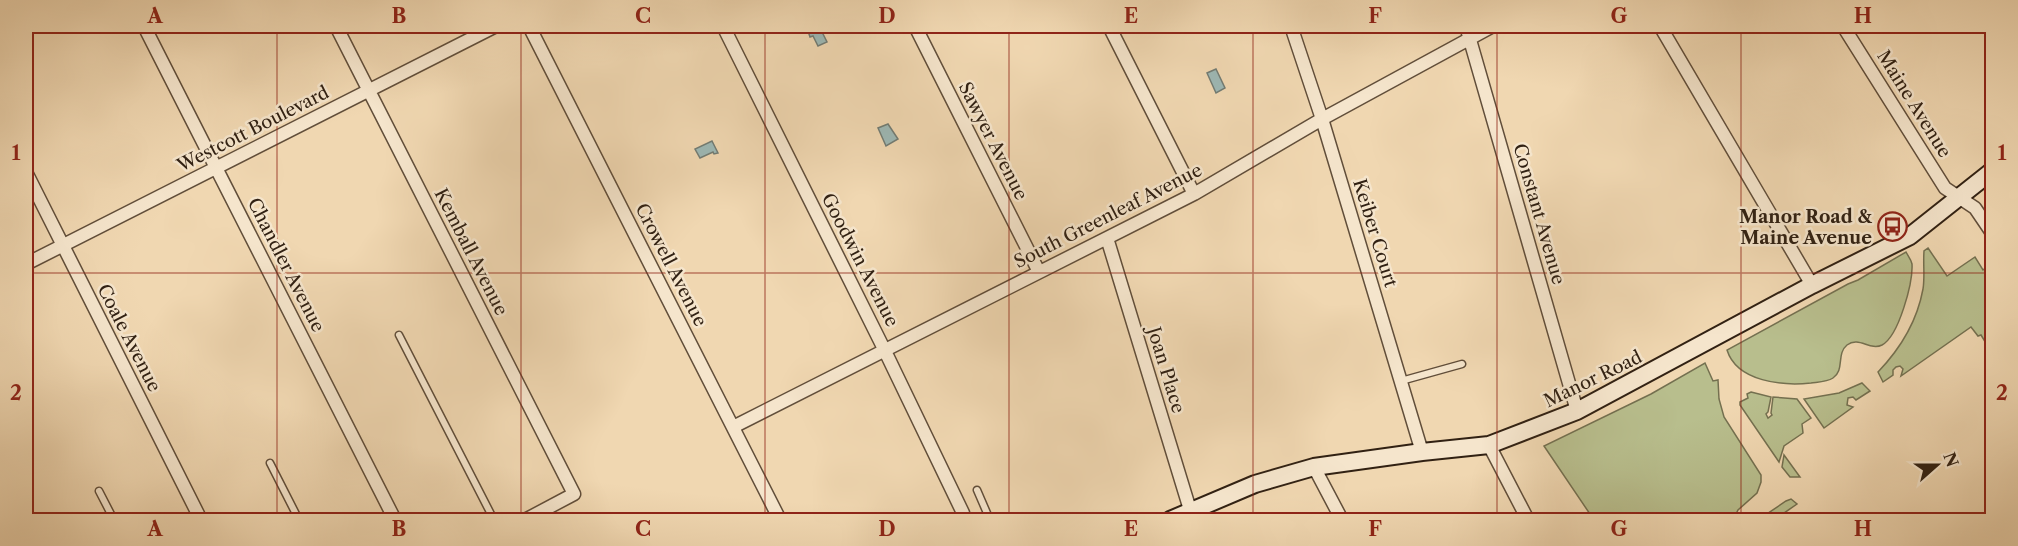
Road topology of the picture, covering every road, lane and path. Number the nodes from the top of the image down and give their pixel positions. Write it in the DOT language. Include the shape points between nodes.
graph roads {
  1 [pos="144,26"];
  2 [pos="336,26"];
  3 [pos="496,26"];
  4 [pos="530,26"];
  5 [pos="723,26"];
  6 [pos="915,26"];
  7 [pos="1109,26"];
  8 [pos="1291,26"];
  9 [pos="1493,26"];
  10 [pos="1660,26"];
  11 [pos="1843,26"];
  12 [pos="1468,31"];
  13 [pos="368,90"];
  14 [pos="1322,119"];
  15 [pos="216,167"];
  16 [pos="1992,171"];
  17 [pos="26,172"];
  18 [pos="1194,194"];
  19 [pos="1958,198"];
  20 [pos="1992,233"];
  21 [pos="1107,238"];
  22 [pos="62,246"];
  23 [pos="26,264"];
  24 [pos="1039,272"];
  25 [pos="1812,285"];
  26 [pos="399,334"];
  27 [pos="885,351"];
  28 [pos="1462,364"];
  29 [pos="1401,381"];
  30 [pos="1577,411"];
  31 [pos="733,427"];
  32 [pos="1489,445"];
  33 [pos="1422,452"];
  34 [pos="270,463"];
  35 [pos="1314,467"];
  36 [pos="977,490"];
  37 [pos="99,491"];
  38 [pos="963,513"];
  39 [pos="1191,513"];
  40 [pos="114,520"];
  41 [pos="201,520"];
  42 [pos="299,520"];
  43 [pos="395,520"];
  44 [pos="494,520"];
  45 [pos="525,520"];
  46 [pos="780,520"];
  47 [pos="990,520"];
  48 [pos="1170,520"];
  49 [pos="1342,520"];
  50 [pos="1528,520"];
  1 -- 15 [label="street, Chandler Avenue"];
  2 -- 13 [label="street, Kemball Avenue"];
  3 -- 13 [label="street, Westcott Boulevard"];
  4 -- 31 [label="street, Crowell Avenue"];
  5 -- 27 [label="street, Goodwin Avenue"];
  6 -- 24 [label="street, Sawyer Avenue"];
  7 -- 18 [label="street"];
  8 -- 14 [label="street, Keiber Court"];
  9 -- 12 [label="street, South Greenleaf Avenue"];
  10 -- 25 [label="street"];
  11 -- 19 [label="street, Maine Avenue" via="1945,188"];
  12 -- 14 [label="street, South Greenleaf Avenue"];
  12 -- 30 [label="street, Constant Avenue"];
  13 -- 15 [label="street, Westcott Boulevard"];
  13 -- 45 [label="street, Kemball Avenue" via="574,494"];
  14 -- 18 [label="street, South Greenleaf Avenue"];
  14 -- 29 [label="street, Keiber Court"];
  15 -- 22 [label="street, Westcott Boulevard"];
  15 -- 43 [label="street, Chandler Avenue"];
  16 -- 19 [label="street, Manor Road"];
  17 -- 22 [label="street, Coale Avenue"];
  18 -- 21 [label="street, South Greenleaf Avenue"];
  19 -- 20 [label="street, Maine Avenue" via="1974,208"];
  19 -- 25 [label="street, Manor Road" via="1910,236"];
  21 -- 24 [label="street, South Greenleaf Avenue"];
  21 -- 39 [label="street, Joan Place"];
  22 -- 23 [label="street, Westcott Boulevard"];
  22 -- 41 [label="street, Coale Avenue"];
  24 -- 27 [label="street, South Greenleaf Avenue"];
  25 -- 30 [label="street, Manor Road"];
  26 -- 44 [label="lane"];
  27 -- 31 [label="street, South Greenleaf Avenue"];
  27 -- 38 [label="street, Goodwin Avenue"];
  28 -- 29 [label="lane"];
  29 -- 33 [label="street, Keiber Court"];
  30 -- 32 [label="street, Manor Road"];
  31 -- 46 [label="street, Crowell Avenue"];
  32 -- 33 [label="street, Manor Road"];
  32 -- 50 [label="street"];
  33 -- 35 [label="street, Manor Road"];
  34 -- 42 [label="lane"];
  35 -- 39 [label="street, Manor Road" via="1255,484"];
  35 -- 49 [label="street"];
  36 -- 47 [label="lane"];
  37 -- 40 [label="lane"];
  39 -- 48 [label="street, Manor Road"];
}
